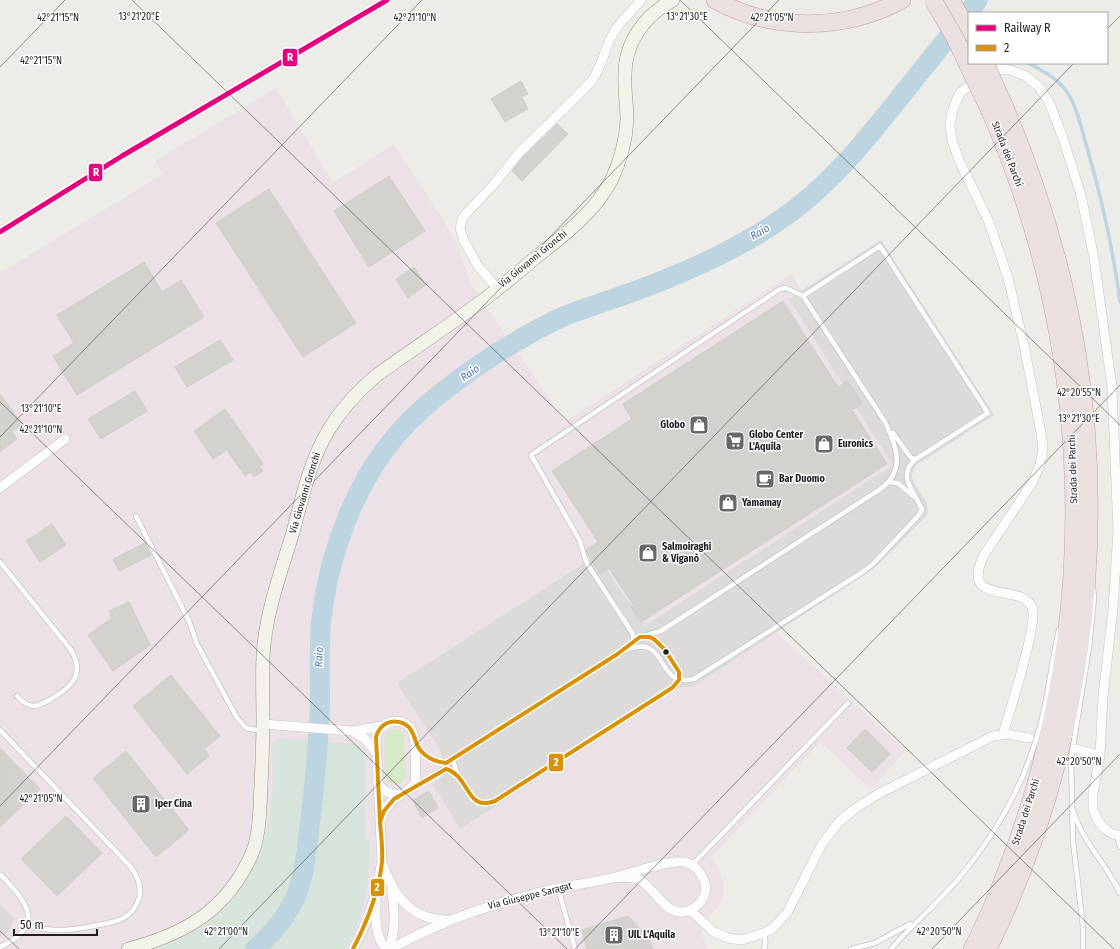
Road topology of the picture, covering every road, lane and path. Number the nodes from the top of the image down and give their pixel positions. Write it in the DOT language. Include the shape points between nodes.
graph roads {
  1 [pos="641,0"];
  2 [pos="674,0"];
  3 [pos="715,0"];
  4 [pos="902,0"];
  5 [pos="933,0"];
  6 [pos="951,0"];
  7 [pos="968,30"];
  8 [pos="968,59"];
  9 [pos="971,64"];
  10 [pos="985,64"];
  11 [pos="997,108"];
  12 [pos="498,289"];
  13 [pos="803,296"];
  14 [pos="1116,380"];
  15 [pos="885,422"];
  16 [pos="64,439"];
  17 [pos="916,459"];
  18 [pos="889,482"];
  19 [pos="0,488"];
  20 [pos="917,500"];
  21 [pos="136,516"];
  22 [pos="1089,516"];
  23 [pos="0,562"];
  24 [pos="1093,575"];
  25 [pos="1072,576"];
  26 [pos="1093,583"];
  27 [pos="1062,617"];
  28 [pos="1060,624"];
  29 [pos="644,636"];
  30 [pos="633,641"];
  31 [pos="616,655"];
  32 [pos="679,680"];
  33 [pos="687,681"];
  34 [pos="672,688"];
  35 [pos="17,696"];
  36 [pos="848,703"];
  37 [pos="382,726"];
  38 [pos="263,728"];
  39 [pos="0,730"];
  40 [pos="352,731"];
  41 [pos="413,734"];
  42 [pos="1003,734"];
  43 [pos="1029,738"];
  44 [pos="1076,749"];
  45 [pos="376,752"];
  46 [pos="1100,755"];
  47 [pos="453,760"];
  48 [pos="442,770"];
  49 [pos="456,773"];
  50 [pos="377,781"];
  51 [pos="405,792"];
  52 [pos="1072,804"];
  53 [pos="380,822"];
  54 [pos="1119,835"];
  55 [pos="1120,847"];
  56 [pos="382,861"];
  57 [pos="692,865"];
  58 [pos="1,875"];
  59 [pos="611,878"];
  60 [pos="389,881"];
  61 [pos="378,882"];
  62 [pos="558,888"];
  63 [pos="1120,893"];
  64 [pos="690,910"];
  65 [pos="920,918"];
  66 [pos="449,920"];
  67 [pos="27,926"];
  68 [pos="764,933"];
  69 [pos="0,947"];
  70 [pos="128,949"];
  71 [pos="353,949"];
  72 [pos="389,949"];
  73 [pos="575,949"];
  74 [pos="764,949"];
  75 [pos="851,949"];
  76 [pos="891,949"];
  77 [pos="972,949"];
  78 [pos="988,949"];
  79 [pos="1083,949"];
  1 -- 12 [label="street" via="615,29 591,82 518,154 462,217 460,228 464,241 478,266"];
  2 -- 12 [label="main road, Via Giovanni Gronchi" via="647,19 634,36 629,48 625,67 625,137 617,168 607,188 578,222"];
  3 -- 4 [label="highway" via="768,20 808,24 856,18"];
  5 -- 8 [label="highway, Strada dei Parchi, bridge"];
  6 -- 7 [label="highway"];
  9 -- 11 [label="highway, Strada dei Parchi, bridge"];
  10 -- 11 [label="highway, Strada dei Parchi, bridge"];
  11 -- 22 [label="highway, Strada dei Parchi" via="1025,157 1061,273 1077,353 1084,407"];
  11 -- 25 [label="highway, Strada dei Parchi" via="1006,149 1030,217 1044,268 1059,334 1073,455"];
  12 -- 38 [label="main road, Via Giovanni Gronchi" via="365,385 328,431 307,482 270,615 263,656"];
  13 -- 15 [label="lane"];
  13 -- 17 [label="lane" via="880,246 988,413"];
  13 -- 30 [label="lane" via="786,288 780,289 531,455 580,541 588,565 633,634"];
  14 -- 42 [label="street" via="1081,195 1050,102 1039,87 1026,76 1000,69 966,88 956,101 950,126 959,160 989,222 1008,278 1024,345 1043,448 1040,465 1032,483 979,566 979,580 986,588 1022,597 1032,606 1034,612 1030,638"];
  14 -- 46 [label="street" via="1118,531"];
  15 -- 17 [label="lane" via="911,458"];
  15 -- 18 [label="lane" via="897,458 894,474"];
  16 -- 19 [label="street"];
  17 -- 20 [label="lane" via="907,474 908,483"];
  18 -- 20 [label="lane" via="898,483"];
  18 -- 29 [label="lane" via="661,631"];
  20 -- 33 [label="lane" via="922,510 919,515 872,564 706,673"];
  21 -- 38 [label="lane" via="189,621 197,644 237,718 248,729"];
  22 -- 24 [label="lane"];
  22 -- 78 [label="highway, Strada dei Parchi" via="1081,639 1059,751 1024,866"];
  23 -- 35 [label="lane" via="71,650 77,663 73,682 50,700 33,706"];
  25 -- 27 [label="lane"];
  25 -- 77 [label="highway, Strada dei Parchi" via="1060,676 1044,755 1009,865"];
  26 -- 52 [label="lane" via="1090,640 1070,759"];
  28 -- 65 [label="lane" via="1042,720 1014,795 972,862"];
  29 -- 30 [label="lane"];
  29 -- 32 [label="lane" via="655,640 665,650 679,672"];
  30 -- 31 [label="lane"];
  31 -- 32 [label="lane" via="638,646 650,648 672,676"];
  31 -- 47 [label="lane"];
  32 -- 33 [label="lane"];
  32 -- 34 [label="lane"];
  33 -- 34 [label="lane"];
  34 -- 49 [label="lane" via="491,803 482,804 474,800"];
  36 -- 57 [label="lane"];
  37 -- 40 [label="street"];
  37 -- 41 [label="street" via="390,721 399,721"];
  37 -- 45 [label="street, Via Giuseppe Saragat" via="376,737"];
  38 -- 40 [label="street" via="285,726"];
  38 -- 70 [label="main road, Via Giovanni Gronchi" via="260,816 253,850 240,875 224,898 200,919 175,933"];
  39 -- 67 [label="lane" via="130,866 139,886 135,908 119,921 74,930 49,930"];
  40 -- 45 [label="street" via="364,738"];
  41 -- 47 [label="lane" via="419,748 428,757 443,763"];
  41 -- 51 [label="street, Via Giuseppe Saragat" via="416,778 415,783"];
  42 -- 43 [label="street"];
  42 -- 68 [label="street" via="993,736 878,794 853,810 839,822 822,844 787,913 773,928"];
  44 -- 46 [label="street"];
  45 -- 50 [label="street, Via Giuseppe Saragat"];
  46 -- 54 [label="street" via="1092,809 1105,829"];
  47 -- 48 [label="lane"];
  47 -- 49 [label="lane"];
  48 -- 49 [label="lane" via="450,769"];
  48 -- 51 [label="lane"];
  50 -- 51 [label="street" via="385,791 392,794"];
  50 -- 53 [label="street, Via Giuseppe Saragat"];
  51 -- 53 [label="street, Via Giuseppe Saragat" via="388,804"];
  52 -- 63 [label="lane" via="1081,830"];
  52 -- 79 [label="lane"];
  53 -- 56 [label="street, Via Giuseppe Saragat"];
  54 -- 55 [label="lane"];
  56 -- 60 [label="street, Via Giuseppe Saragat"];
  56 -- 61 [label="street, Via Giuseppe Saragat"];
  57 -- 59 [label="street, Via Giuseppe Saragat" via="675,862"];
  57 -- 64 [label="street" via="703,877 705,891 698,904"];
  58 -- 67 [label="lane" via="24,905 29,918"];
  59 -- 62 [label="street, Via Giuseppe Saragat"];
  59 -- 64 [label="street, Via Giuseppe Saragat" via="638,879 669,908 678,912"];
  60 -- 66 [label="street, Via Giuseppe Saragat" via="400,898 414,911 433,918"];
  60 -- 72 [label="street, Via Giuseppe Saragat" via="393,916"];
  61 -- 71 [label="street, Via Giuseppe Saragat" via="367,920"];
  61 -- 72 [label="street, Via Giuseppe Saragat" via="378,932 380,942"];
  62 -- 66 [label="street, Via Giuseppe Saragat"];
  62 -- 73 [label="lane"];
  64 -- 68 [label="street" via="714,932 728,938 742,940"];
  65 -- 75 [label="lane" via="882,940"];
  65 -- 76 [label="lane"];
  66 -- 72 [label="street, Via Giuseppe Saragat"];
  67 -- 69 [label="lane" via="16,938"];
  68 -- 74 [label="lane"];
}
